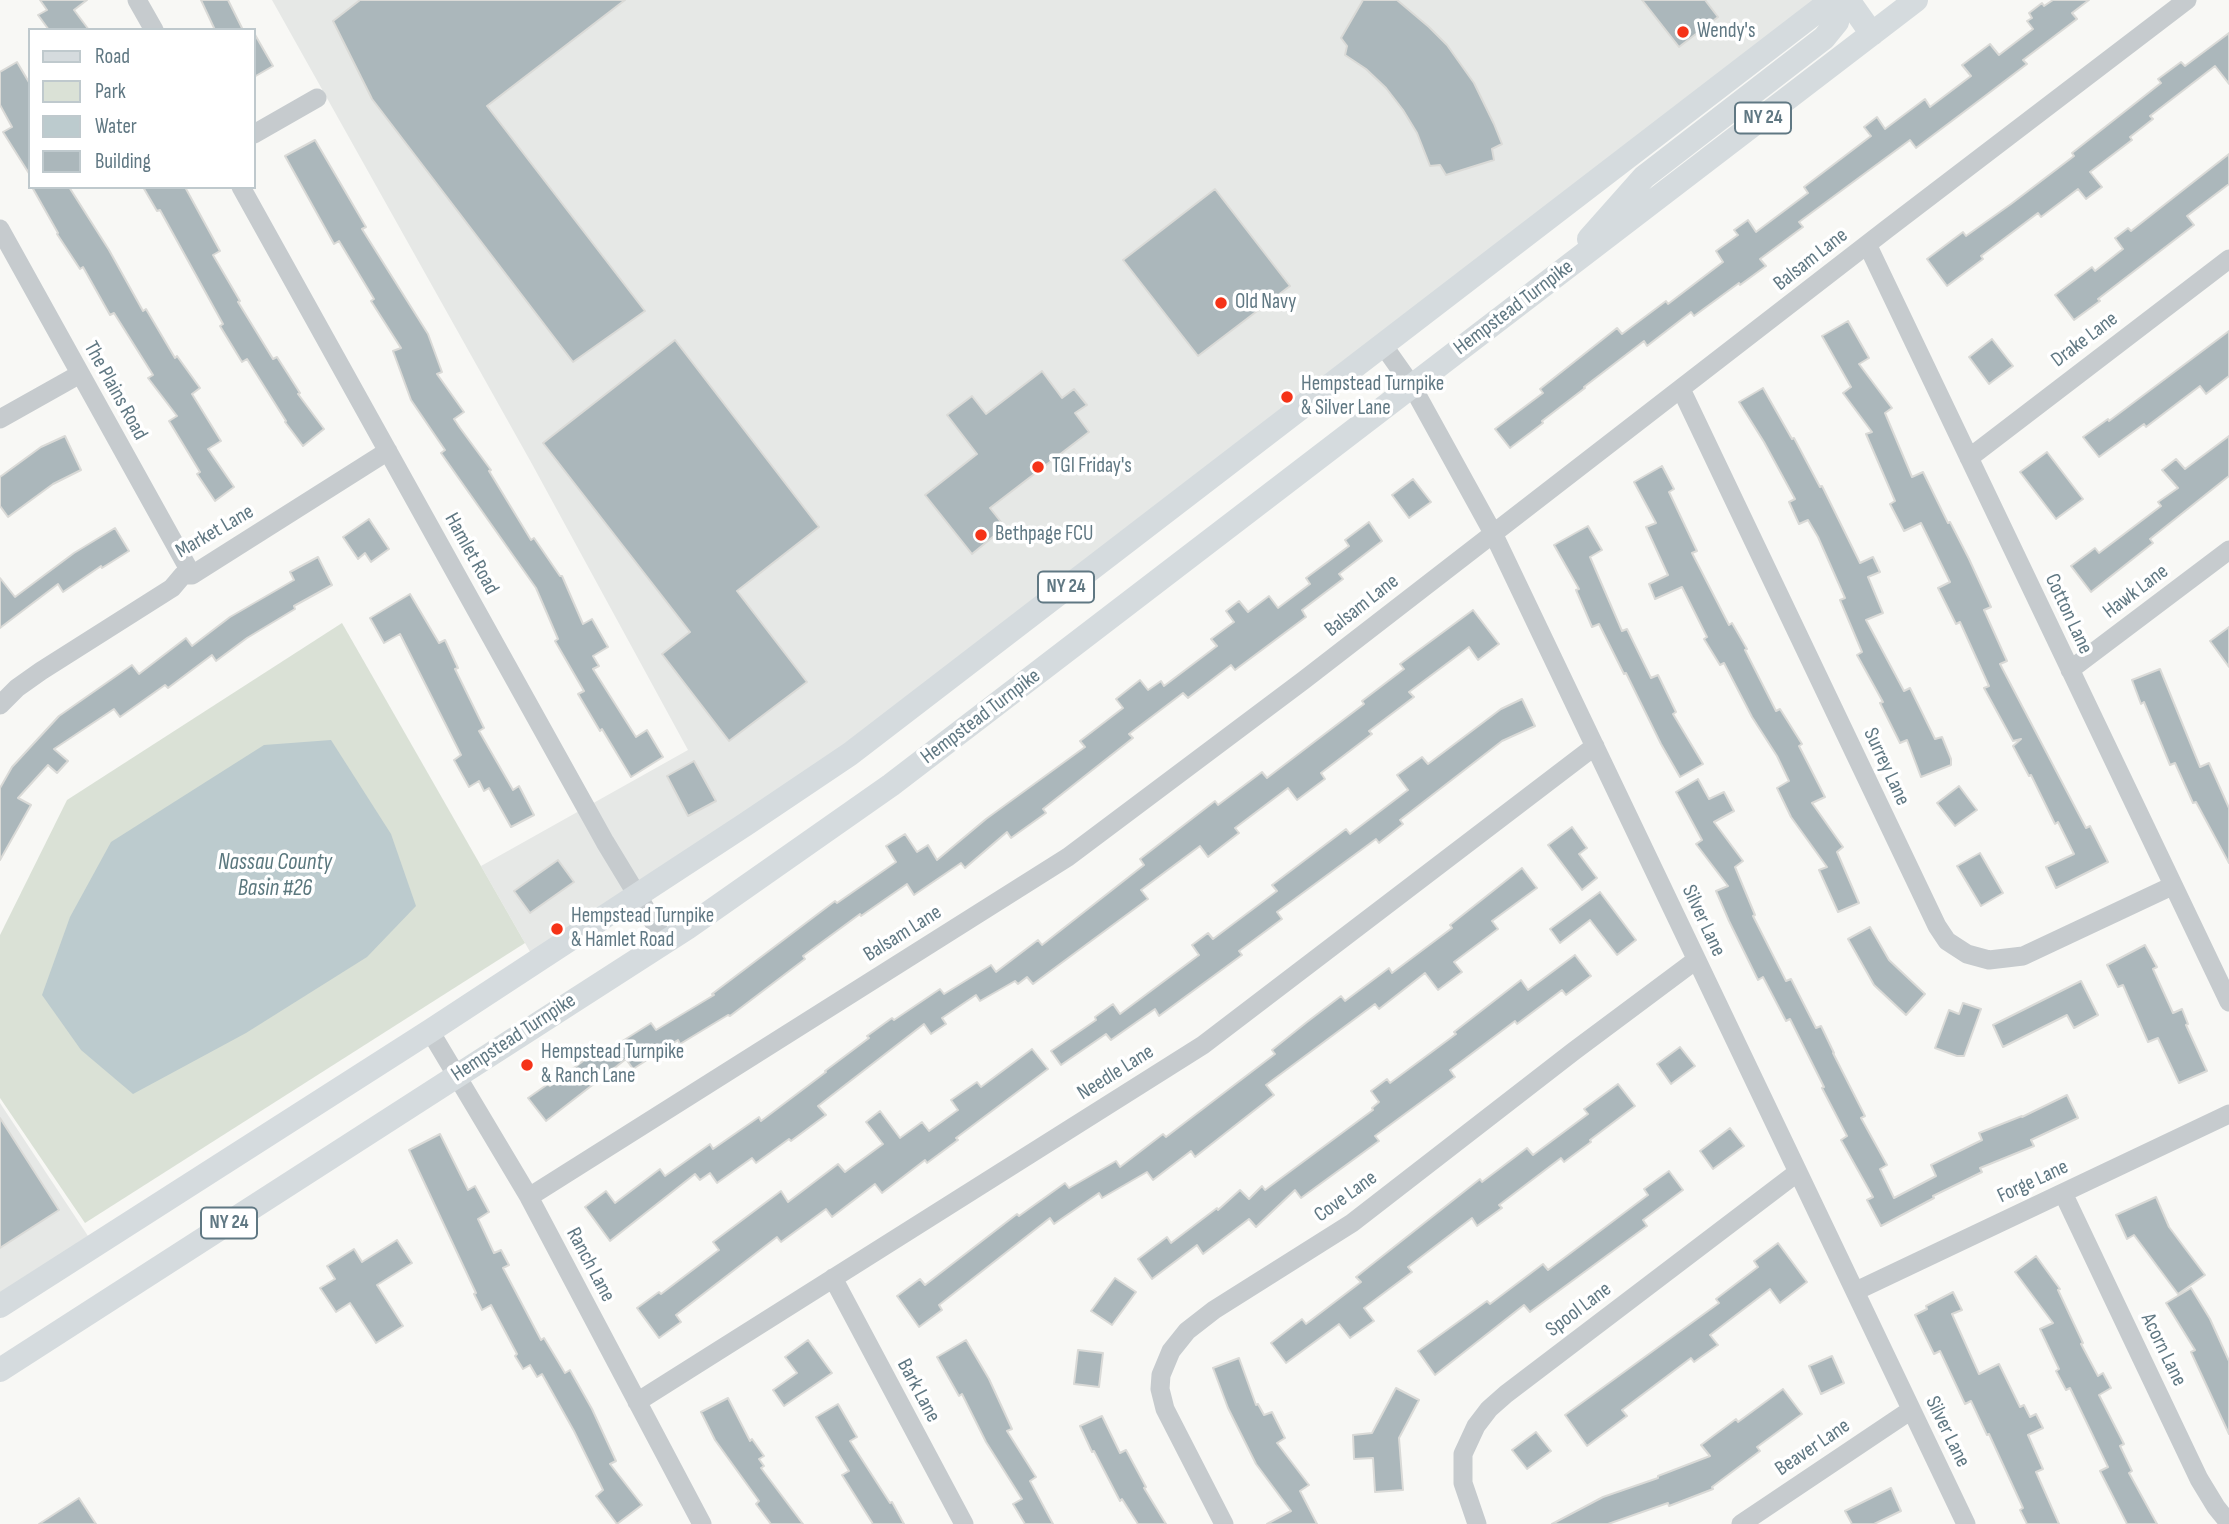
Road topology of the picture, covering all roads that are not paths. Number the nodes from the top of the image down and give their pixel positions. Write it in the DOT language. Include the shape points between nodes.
graph roads {
  1 [pos="137,0"];
  2 [pos="1832,0"];
  3 [pos="1841,0"];
  4 [pos="1848,0"];
  5 [pos="1916,0"];
  6 [pos="2187,0"];
  7 [pos="153,28"];
  8 [pos="1872,34"];
  9 [pos="317,98"];
  10 [pos="256,133"];
  11 [pos="242,189"];
  12 [pos="0,229"];
  13 [pos="1868,246"];
  14 [pos="2229,259"];
  15 [pos="1562,272"];
  16 [pos="1383,345"];
  17 [pos="80,374"];
  18 [pos="1412,386"];
  19 [pos="1681,389"];
  20 [pos="0,419"];
  21 [pos="388,451"];
  22 [pos="1969,458"];
  23 [pos="1493,533"];
  24 [pos="2229,550"];
  25 [pos="192,575"];
  26 [pos="2070,670"];
  27 [pos="0,705"];
  28 [pos="1594,746"];
  29 [pos="2172,886"];
  30 [pos="637,895"];
  31 [pos="665,941"];
  32 [pos="1696,960"];
  33 [pos="2229,1002"];
  34 [pos="430,1031"];
  35 [pos="457,1075"];
  36 [pos="2229,1114"];
  37 [pos="1798,1172"];
  38 [pos="2063,1194"];
  39 [pos="529,1198"];
  40 [pos="833,1278"];
  41 [pos="1856,1291"];
  42 [pos="0,1306"];
  43 [pos="0,1370"];
  44 [pos="637,1402"];
  45 [pos="1911,1410"];
  46 [pos="2229,1523"];
  47 [pos="702,1524"];
  48 [pos="964,1524"];
  49 [pos="1224,1524"];
  50 [pos="1477,1524"];
  51 [pos="1741,1524"];
  52 [pos="1966,1524"];
  1 -- 7 [label="street"];
  2 -- 16 [label="main road, NY 24"];
  3 -- 15 [label="main road" via="1837,22 1824,38 1644,177"];
  4 -- 8 [label="main road"];
  5 -- 8 [label="main road, Hempstead Turnpike / NY 24"];
  6 -- 13 [label="street, Balsam Lane"];
  8 -- 15 [label="main road, Hempstead Turnpike / NY 24"];
  9 -- 10 [label="street"];
  11 -- 21 [label="street, Hamlet Road"];
  12 -- 17 [label="street, The Plains Road"];
  13 -- 19 [label="street, Balsam Lane"];
  13 -- 22 [label="street, Cotton Lane"];
  14 -- 22 [label="street, Drake Lane"];
  15 -- 18 [label="main road, Hempstead Turnpike / NY 24"];
  16 -- 18 [label="street, Silver Lane"];
  16 -- 30 [label="main road, NY 24" via="850,754"];
  17 -- 20 [label="street"];
  17 -- 25 [label="street, The Plains Road"];
  18 -- 23 [label="street, Silver Lane"];
  18 -- 31 [label="main road, Hempstead Turnpike / NY 24" via="891,785"];
  19 -- 23 [label="street, Balsam Lane"];
  19 -- 29 [label="street, Surrey Lane" via="1947,941 1967,954 1989,960 2023,956"];
  21 -- 25 [label="street, Market Lane"];
  21 -- 30 [label="street, Hamlet Road"];
  22 -- 26 [label="street, Cotton Lane"];
  23 -- 28 [label="street, Silver Lane"];
  23 -- 39 [label="street, Balsam Lane" via="1068,857"];
  24 -- 26 [label="street, Hawk Lane"];
  25 -- 27 [label="street, Market Lane" via="183,575 172,588 41,671"];
  26 -- 29 [label="street, Cotton Lane"];
  28 -- 32 [label="street, Silver Lane"];
  28 -- 40 [label="street, Needle Lane" via="1203,1045"];
  29 -- 33 [label="street, Cotton Lane"];
  30 -- 31 [label="street, Hamlet Road"];
  30 -- 34 [label="main road, NY 24"];
  31 -- 35 [label="main road, Hempstead Turnpike / NY 24"];
  32 -- 37 [label="street, Silver Lane"];
  32 -- 49 [label="street, Cove Lane" via="1352,1223 1214,1310 1171,1350 1161,1375 1165,1409"];
  34 -- 35 [label="street, Ranch Lane"];
  34 -- 42 [label="main road, NY 24"];
  35 -- 39 [label="street, Ranch Lane"];
  35 -- 43 [label="main road, Hempstead Turnpike / NY 24"];
  36 -- 38 [label="street, Forge Lane"];
  37 -- 41 [label="street, Silver Lane"];
  37 -- 50 [label="street, Spool Lane" via="1489,1409 1463,1454 1463,1483"];
  38 -- 41 [label="street, Forge Lane"];
  38 -- 46 [label="street, Acorn Lane" via="2199,1479"];
  39 -- 44 [label="street, Ranch Lane"];
  40 -- 44 [label="street, Needle Lane"];
  40 -- 48 [label="street, Bark Lane"];
  41 -- 45 [label="street, Silver Lane"];
  44 -- 47 [label="street, Ranch Lane"];
  45 -- 51 [label="street, Beaver Lane"];
  45 -- 52 [label="street, Silver Lane"];
}
